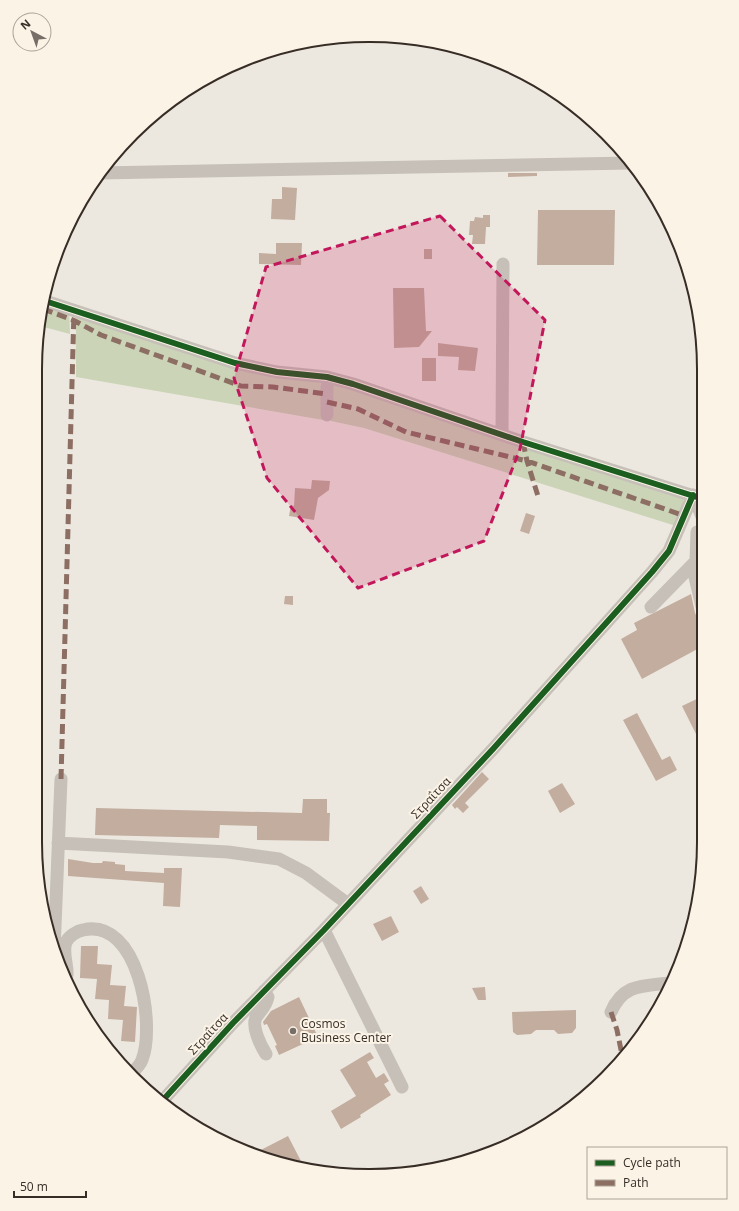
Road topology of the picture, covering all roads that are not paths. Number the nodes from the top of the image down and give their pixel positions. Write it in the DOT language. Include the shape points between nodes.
graph roads {
  1 [pos="623,163"];
  2 [pos="108,173"];
  3 [pos="502,264"];
  4 [pos="49,302"];
  5 [pos="327,377"];
  6 [pos="327,415"];
  7 [pos="502,435"];
  8 [pos="697,497"];
  9 [pos="697,499"];
  10 [pos="697,532"];
  11 [pos="669,551"];
  12 [pos="697,554"];
  13 [pos="696,561"];
  14 [pos="697,582"];
  15 [pos="651,607"];
  16 [pos="62,779"];
  17 [pos="58,843"];
  18 [pos="348,904"];
  19 [pos="324,930"];
  20 [pos="55,932"];
  21 [pos="67,966"];
  22 [pos="664,983"];
  23 [pos="264,991"];
  24 [pos="611,1012"];
  25 [pos="266,1054"];
  26 [pos="135,1070"];
  27 [pos="402,1087"];
  28 [pos="165,1097"];
  1 -- 2 [label="street"];
  3 -- 7 [label="street"];
  4 -- 5 [label="street" via="235,363 277,372"];
  5 -- 6 [label="street"];
  5 -- 7 [label="street"];
  7 -- 8 [label="street"];
  9 -- 11 [label="street, Στραΐτσα"];
  10 -- 11 [label="street" via="685,534"];
  11 -- 18 [label="street, Στραΐτσα" via="493,749"];
  12 -- 13 [label="street"];
  13 -- 14 [label="street"];
  13 -- 15 [label="street"];
  16 -- 17 [label="street"];
  17 -- 18 [label="street" via="228,852 279,859 306,873"];
  17 -- 20 [label="street"];
  18 -- 19 [label="street, Στραΐτσα"];
  19 -- 23 [label="street, Στραΐτσα"];
  19 -- 27 [label="street"];
  21 -- 26 [label="street" via="66,942 80,930 100,930 116,937 121,943 139,978 145,1011 146,1035 142,1059"];
  22 -- 24 [label="street" via="638,986 625,991 615,1002"];
  23 -- 25 [label="street" via="268,997 266,1004 255,1017 255,1024 258,1042"];
  23 -- 28 [label="street, Στραΐτσα"];
}
